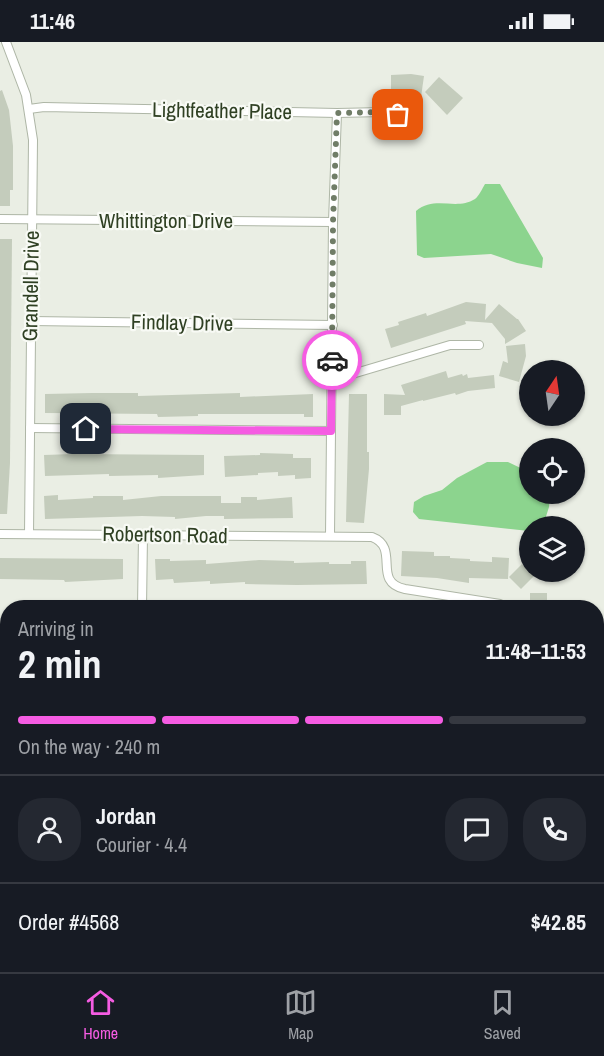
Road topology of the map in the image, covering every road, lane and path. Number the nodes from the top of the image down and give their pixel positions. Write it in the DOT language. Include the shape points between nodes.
graph roads {
  1 [pos="6,42"];
  2 [pos="30,109"];
  3 [pos="337,113"];
  4 [pos="413,119"];
  5 [pos="0,219"];
  6 [pos="32,220"];
  7 [pos="333,222"];
  8 [pos="31,321"];
  9 [pos="333,325"];
  10 [pos="479,345"];
  11 [pos="332,380"];
  12 [pos="30,428"];
  13 [pos="331,431"];
  14 [pos="0,534"];
  15 [pos="29,534"];
  16 [pos="143,535"];
  17 [pos="330,536"];
  18 [pos="142,600"];
  19 [pos="475,600"];
  1 -- 2 [label="street, Grandell Drive"];
  2 -- 3 [label="street, Lightfeather Place" via="44,106"];
  2 -- 6 [label="street, Grandell Drive"];
  3 -- 4 [label="street, Lightfeather Place" via="383,112"];
  3 -- 7 [label="street"];
  5 -- 6 [label="street, Whittington Drive"];
  6 -- 7 [label="street, Whittington Drive"];
  6 -- 8 [label="street, Grandell Drive"];
  7 -- 9 [label="street"];
  8 -- 9 [label="street, Findlay Drive"];
  8 -- 12 [label="street, Grandell Drive"];
  9 -- 11 [label="street"];
  10 -- 11 [label="street" via="450,345"];
  11 -- 13 [label="street"];
  12 -- 13 [label="street"];
  12 -- 15 [label="street, Grandell Drive"];
  13 -- 17 [label="street"];
  14 -- 15 [label="street, Robertson Road"];
  15 -- 16 [label="street, Robertson Road"];
  16 -- 17 [label="street, Robertson Road"];
  16 -- 18 [label="street"];
  17 -- 19 [label="street, Robertson Road" via="379,540 386,550 389,581 399,588"];
}
